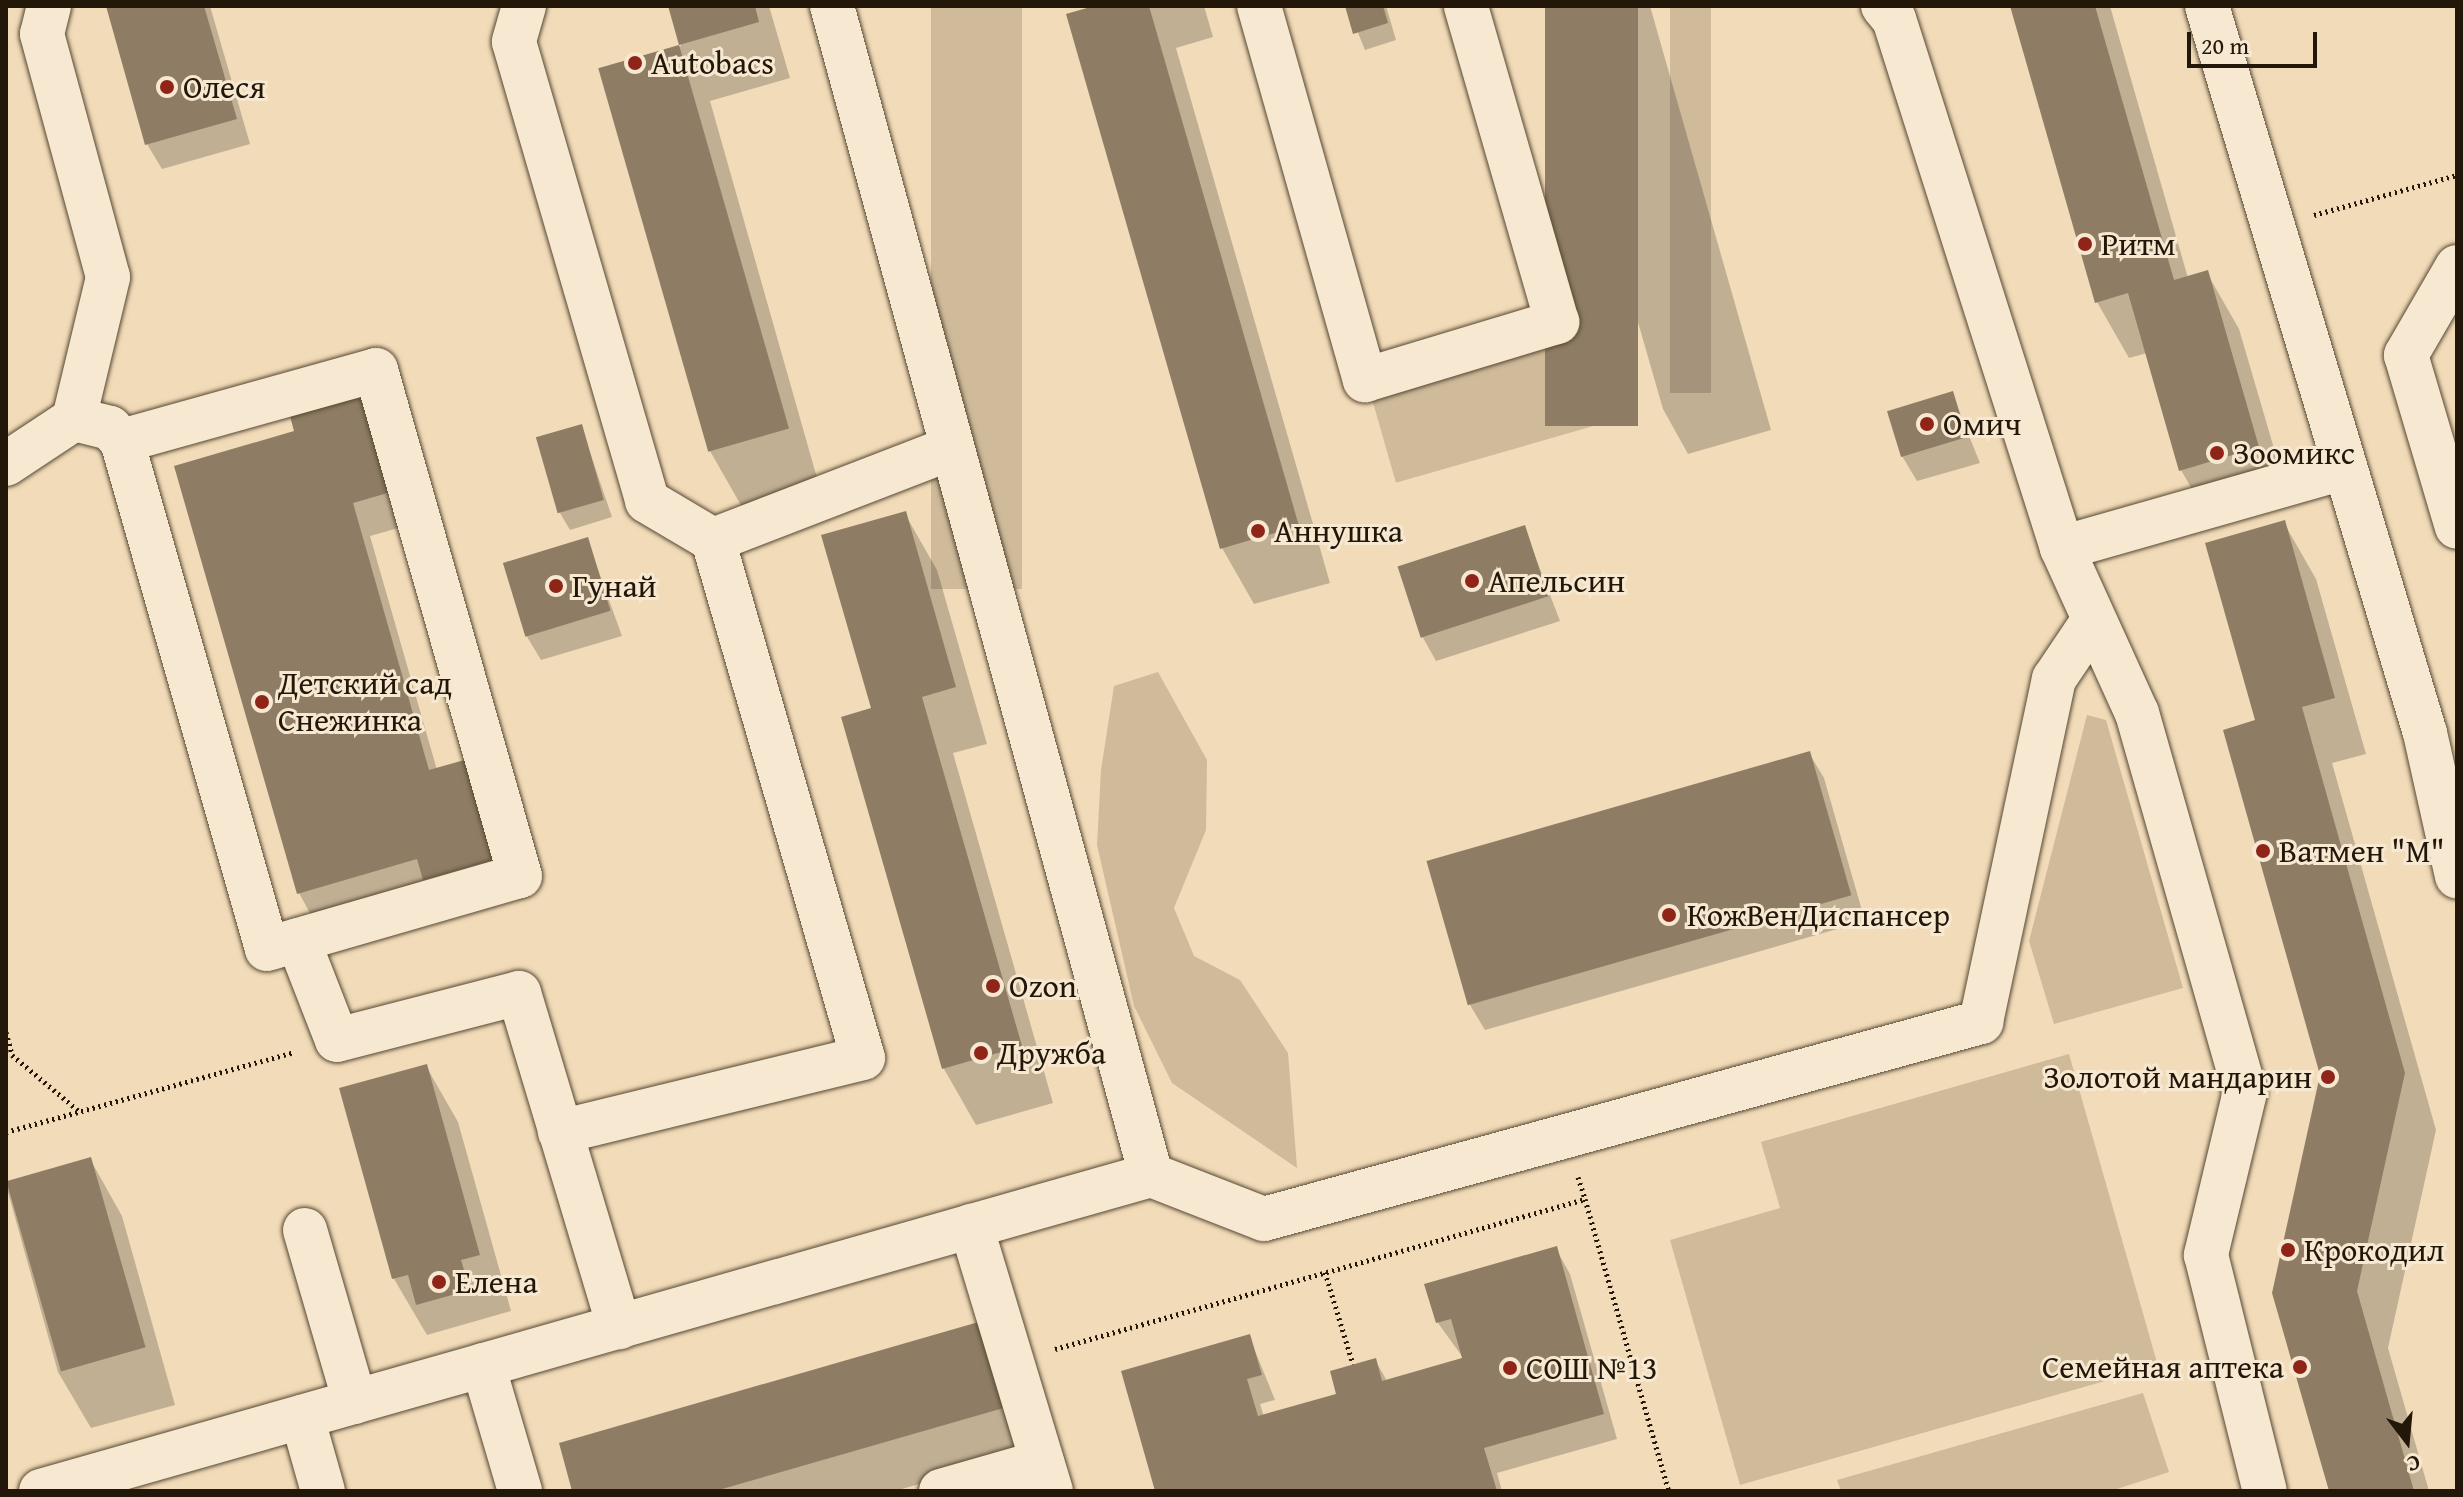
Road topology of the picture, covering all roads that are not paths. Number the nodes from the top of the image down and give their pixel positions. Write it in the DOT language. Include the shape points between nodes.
graph roads {
  1 [pos="49,6"];
  2 [pos="524,6"];
  3 [pos="832,6"];
  4 [pos="1259,6"];
  5 [pos="1466,6"];
  6 [pos="1883,6"];
  7 [pos="2207,6"];
  8 [pos="2456,272"];
  9 [pos="74,419"];
  10 [pos="122,441"];
  11 [pos="952,448"];
  12 [pos="6,464"];
  13 [pos="2342,468"];
  14 [pos="2457,527"];
  15 [pos="713,540"];
  16 [pos="2062,548"];
  17 [pos="2093,621"];
  18 [pos="2457,876"];
  19 [pos="298,940"];
  20 [pos="560,1132"];
  21 [pos="1151,1175"];
  22 [pos="971,1226"];
  23 [pos="305,1230"];
  24 [pos="619,1327"];
  25 [pos="483,1365"];
  26 [pos="355,1402"];
  27 [pos="302,1417"];
  28 [pos="1046,1476"];
  29 [pos="41,1491"];
  30 [pos="323,1491"];
  31 [pos="520,1491"];
  32 [pos="941,1491"];
  33 [pos="2265,1491"];
  1 -- 9 [label="lane" via="42,34 108,277"];
  2 -- 15 [label="lane" via="514,42 647,501"];
  3 -- 11 [label="lane"];
  4 -- 5 [label="lane" via="1365,380 1557,322"];
  6 -- 16 [label="lane" via="1894,19"];
  7 -- 13 [label="lane"];
  8 -- 14 [label="lane" via="2406,355"];
  9 -- 10 [label="lane" via="110,428"];
  9 -- 12 [label="lane"];
  10 -- 19 [label="lane" via="267,949"];
  10 -- 19 [label="lane" via="376,370 520,876"];
  11 -- 15 [label="lane"];
  11 -- 21 [label="lane"];
  13 -- 16 [label="lane"];
  13 -- 18 [label="lane" via="2425,733"];
  15 -- 20 [label="lane" via="863,1058"];
  16 -- 17 [label="lane"];
  17 -- 21 [label="lane" via="2054,679 1981,1022 1264,1219"];
  17 -- 33 [label="lane" via="2137,713 2245,1092 2206,1255"];
  19 -- 20 [label="lane" via="337,1040 519,993"];
  20 -- 24 [label="lane"];
  21 -- 22 [label="lane"];
  22 -- 24 [label="lane"];
  22 -- 28 [label="lane"];
  23 -- 26 [label="lane"];
  24 -- 25 [label="lane"];
  25 -- 26 [label="lane"];
  25 -- 31 [label="lane"];
  26 -- 27 [label="lane"];
  27 -- 29 [label="lane"];
  27 -- 30 [label="lane"];
  28 -- 32 [label="lane"];
}
